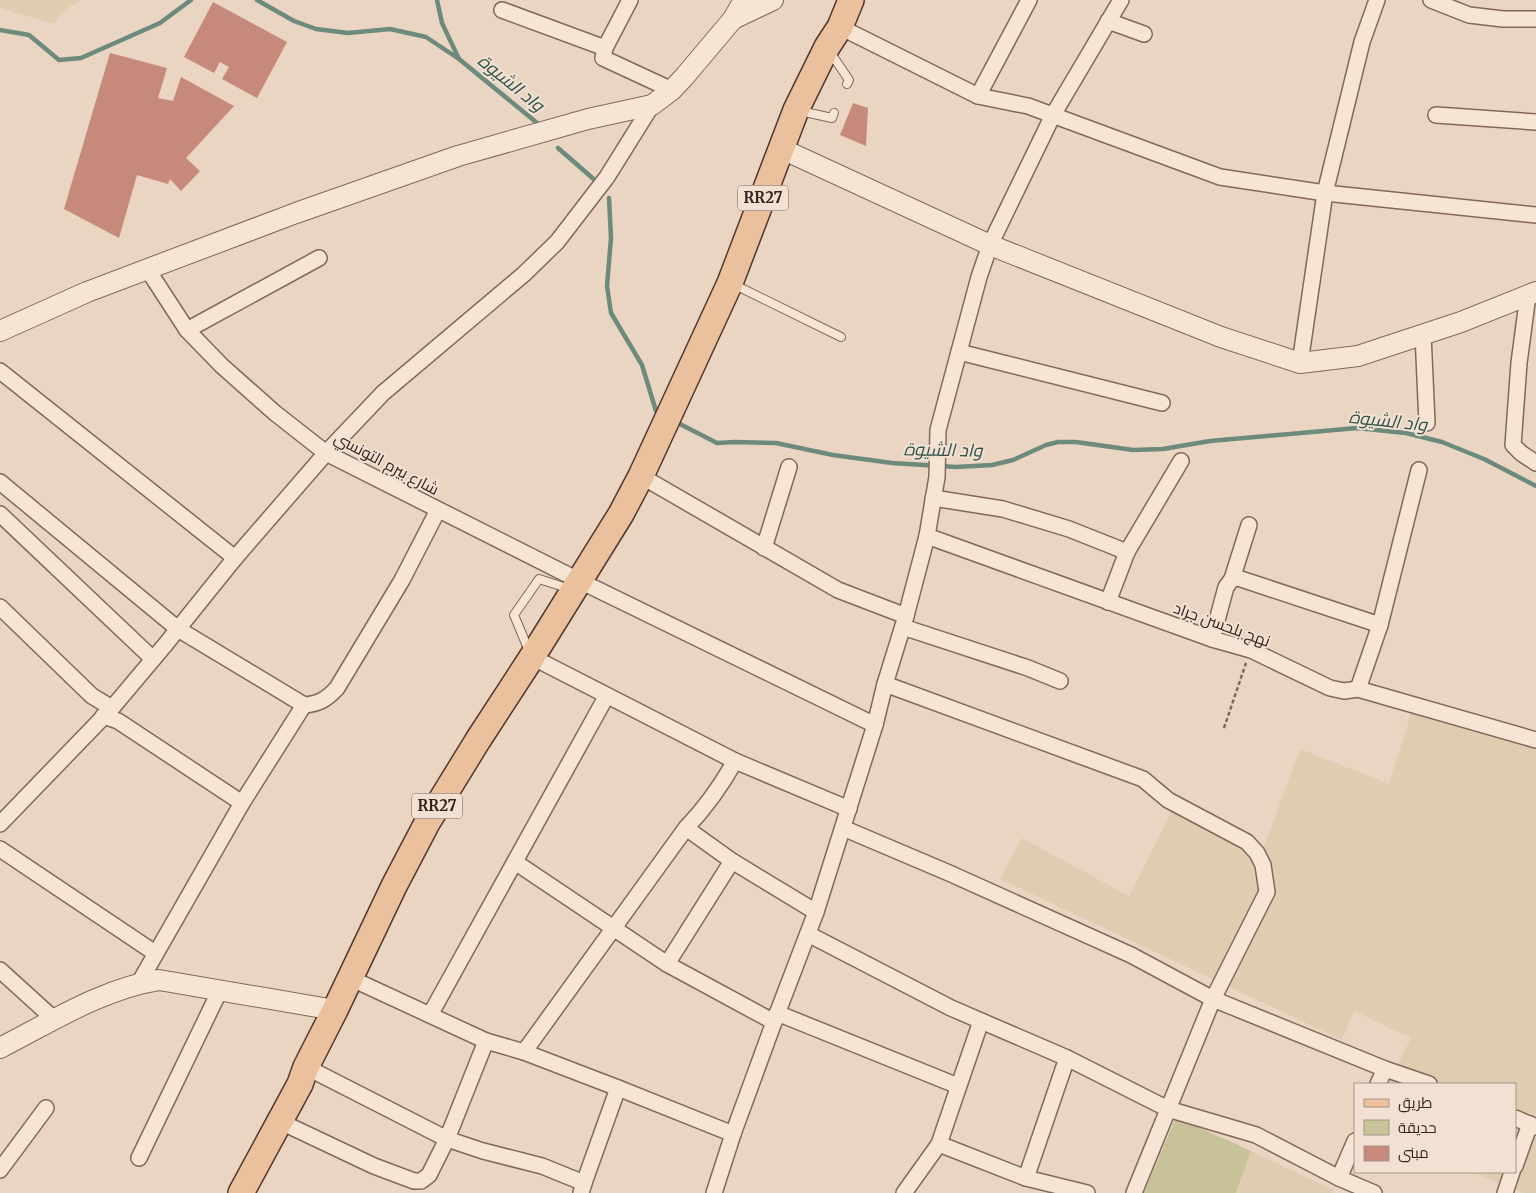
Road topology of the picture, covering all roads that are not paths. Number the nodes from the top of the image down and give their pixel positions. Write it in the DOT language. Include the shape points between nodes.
graph roads {
  1 [pos="630,0"];
  2 [pos="744,0"];
  3 [pos="773,0"];
  4 [pos="851,0"];
  5 [pos="1028,0"];
  6 [pos="1121,0"];
  7 [pos="1377,0"];
  8 [pos="1431,0"];
  9 [pos="502,10"];
  10 [pos="732,19"];
  11 [pos="1536,19"];
  12 [pos="1108,21"];
  13 [pos="1144,34"];
  14 [pos="833,37"];
  15 [pos="605,48"];
  16 [pos="847,84"];
  17 [pos="672,90"];
  18 [pos="978,96"];
  19 [pos="652,105"];
  20 [pos="796,110"];
  21 [pos="834,113"];
  22 [pos="1436,115"];
  23 [pos="1053,116"];
  24 [pos="1536,122"];
  25 [pos="782,149"];
  26 [pos="1325,193"];
  27 [pos="1536,215"];
  28 [pos="990,244"];
  29 [pos="319,258"];
  30 [pos="148,270"];
  31 [pos="730,283"];
  32 [pos="1532,294"];
  33 [pos="187,330"];
  34 [pos="0,331"];
  35 [pos="1423,334"];
  36 [pos="841,337"];
  37 [pos="959,352"];
  38 [pos="1300,363"];
  39 [pos="0,370"];
  40 [pos="1162,403"];
  41 [pos="1427,423"];
  42 [pos="326,453"];
  43 [pos="1181,461"];
  44 [pos="1536,464"];
  45 [pos="789,467"];
  46 [pos="1419,470"];
  47 [pos="641,476"];
  48 [pos="0,482"];
  49 [pos="933,498"];
  50 [pos="438,510"];
  51 [pos="0,514"];
  52 [pos="1249,525"];
  53 [pos="927,536"];
  54 [pos="764,548"];
  55 [pos="1126,552"];
  56 [pos="235,558"];
  57 [pos="1232,579"];
  58 [pos="577,586"];
  59 [pos="1108,602"];
  60 [pos="0,607"];
  61 [pos="905,622"];
  62 [pos="1380,625"];
  63 [pos="178,629"];
  64 [pos="1212,639"];
  65 [pos="532,658"];
  66 [pos="153,659"];
  67 [pos="1060,681"];
  68 [pos="885,684"];
  69 [pos="1358,689"];
  70 [pos="606,697"];
  71 [pos="304,705"];
  72 [pos="108,712"];
  73 [pos="875,725"];
  74 [pos="1536,740"];
  75 [pos="736,761"];
  76 [pos="242,803"];
  77 [pos="849,809"];
  78 [pos="0,824"];
  79 [pos="686,828"];
  80 [pos="843,828"];
  81 [pos="0,849"];
  82 [pos="732,860"];
  83 [pos="515,862"];
  84 [pos="816,912"];
  85 [pos="613,928"];
  86 [pos="808,934"];
  87 [pos="155,953"];
  88 [pos="667,964"];
  89 [pos="0,970"];
  90 [pos="350,978"];
  91 [pos="139,983"];
  92 [pos="220,990"];
  93 [pos="1213,999"];
  94 [pos="335,1010"];
  95 [pos="430,1015"];
  96 [pos="776,1018"];
  97 [pos="55,1020"];
  98 [pos="981,1020"];
  99 [pos="486,1041"];
  100 [pos="0,1048"];
  101 [pos="524,1052"];
  102 [pos="1067,1058"];
  103 [pos="306,1067"];
  104 [pos="1385,1068"];
  105 [pos="1378,1083"];
  106 [pos="1426,1083"];
  107 [pos="958,1086"];
  108 [pos="618,1088"];
  109 [pos="46,1108"];
  110 [pos="1168,1108"];
  111 [pos="1516,1118"];
  112 [pos="281,1122"];
  113 [pos="1533,1126"];
  114 [pos="733,1134"];
  115 [pos="448,1139"];
  116 [pos="1354,1143"];
  117 [pos="939,1144"];
  118 [pos="139,1158"];
  119 [pos="1516,1164"];
  120 [pos="0,1170"];
  121 [pos="1512,1173"];
  122 [pos="1026,1178"];
  123 [pos="1340,1178"];
  124 [pos="583,1188"];
  125 [pos="248,1191"];
  126 [pos="714,1193"];
  127 [pos="904,1193"];
  128 [pos="1087,1193"];
  129 [pos="1134,1193"];
  130 [pos="1374,1193"];
  131 [pos="1505,1193"];
  1 -- 15 [label="street"];
  2 -- 10 [label="street"];
  3 -- 10 [label="street"];
  4 -- 14 [label="main road, RR27"];
  5 -- 18 [label="street"];
  6 -- 12 [label="street"];
  7 -- 26 [label="street" via="1362,42"];
  8 -- 11 [label="street" via="1469,15"];
  9 -- 15 [label="street"];
  10 -- 17 [label="street"];
  12 -- 13 [label="street"];
  12 -- 23 [label="street"];
  14 -- 16 [label="lane" via="849,80"];
  14 -- 18 [label="street"];
  14 -- 20 [label="main road, RR27"];
  15 -- 17 [label="street" via="604,60"];
  17 -- 19 [label="street"];
  18 -- 23 [label="street" via="1028,106"];
  19 -- 30 [label="street" via="588,119 458,156"];
  19 -- 42 [label="street" via="607,177 558,242 383,393"];
  20 -- 21 [label="lane" via="832,118"];
  20 -- 25 [label="main road, RR27"];
  22 -- 24 [label="street"];
  23 -- 26 [label="street" via="1220,177"];
  23 -- 28 [label="street"];
  25 -- 28 [label="street"];
  25 -- 31 [label="main road, RR27"];
  26 -- 27 [label="street"];
  26 -- 38 [label="street"];
  28 -- 37 [label="street"];
  28 -- 38 [label="street" via="1221,337"];
  29 -- 33 [label="street"];
  30 -- 33 [label="street, شارع بيرم التونسي"];
  30 -- 34 [label="street" via="87,292"];
  31 -- 36 [label="lane"];
  31 -- 47 [label="main road, RR27"];
  32 -- 35 [label="street"];
  32 -- 44 [label="street" via="1519,362 1512,445"];
  33 -- 42 [label="street, شارع بيرم التونسي" via="222,366"];
  35 -- 38 [label="street" via="1358,356"];
  35 -- 41 [label="street"];
  37 -- 40 [label="street"];
  37 -- 49 [label="street" via="938,430"];
  39 -- 56 [label="street"];
  42 -- 50 [label="street, شارع بيرم التونسي"];
  42 -- 56 [label="street"];
  43 -- 55 [label="street"];
  45 -- 54 [label="street"];
  46 -- 62 [label="street"];
  47 -- 54 [label="street"];
  47 -- 58 [label="main road, RR27" via="622,514"];
  48 -- 63 [label="street"];
  49 -- 53 [label="street"];
  49 -- 55 [label="street" via="1003,509 1069,529"];
  50 -- 58 [label="street, شارع بيرم التونسي"];
  50 -- 71 [label="street" via="402,580 337,688 325,700"];
  51 -- 66 [label="street"];
  52 -- 57 [label="street"];
  53 -- 59 [label="street, نهج بلحسن جراد"];
  53 -- 61 [label="street"];
  54 -- 61 [label="street" via="838,590"];
  55 -- 59 [label="street"];
  56 -- 63 [label="street"];
  57 -- 62 [label="street" via="1238,578"];
  57 -- 64 [label="street" via="1226,587"];
  58 -- 65 [label="main road, RR27"];
  58 -- 65 [label="lane" via="539,579 514,615"];
  58 -- 73 [label="street, شارع بيرم التونسي"];
  59 -- 64 [label="street, نهج بلحسن جراد"];
  60 -- 72 [label="street"];
  61 -- 67 [label="street"];
  61 -- 68 [label="street"];
  62 -- 69 [label="street"];
  63 -- 66 [label="street"];
  63 -- 71 [label="street"];
  64 -- 69 [label="street, نهج بلحسن جراد" via="1251,650 1330,688"];
  65 -- 70 [label="street"];
  65 -- 90 [label="main road, RR27" via="428,823"];
  66 -- 72 [label="street"];
  68 -- 73 [label="street"];
  68 -- 93 [label="street" via="1143,779 1168,800 1247,842 1264,865 1267,892"];
  69 -- 74 [label="street, نهج بلحسن جراد"];
  70 -- 75 [label="street"];
  70 -- 83 [label="street"];
  71 -- 76 [label="street"];
  72 -- 76 [label="street"];
  72 -- 78 [label="street"];
  73 -- 77 [label="street"];
  75 -- 77 [label="street"];
  75 -- 79 [label="street" via="705,808"];
  76 -- 87 [label="street"];
  77 -- 80 [label="street"];
  79 -- 82 [label="street"];
  79 -- 85 [label="street"];
  80 -- 84 [label="street"];
  80 -- 93 [label="street" via="1132,955"];
  81 -- 87 [label="street"];
  82 -- 84 [label="street"];
  82 -- 88 [label="street"];
  83 -- 85 [label="street"];
  83 -- 95 [label="street"];
  84 -- 86 [label="street"];
  85 -- 88 [label="street"];
  85 -- 101 [label="street"];
  86 -- 96 [label="street"];
  86 -- 98 [label="street" via="951,1008"];
  87 -- 91 [label="street"];
  88 -- 96 [label="street"];
  89 -- 97 [label="street"];
  90 -- 94 [label="main road, RR27"];
  90 -- 95 [label="street"];
  91 -- 92 [label="street" via="159,980"];
  91 -- 97 [label="street"];
  92 -- 94 [label="street"];
  92 -- 118 [label="street"];
  93 -- 104 [label="street"];
  93 -- 110 [label="street"];
  94 -- 103 [label="main road, RR27"];
  95 -- 99 [label="street"];
  96 -- 107 [label="street"];
  96 -- 114 [label="street"];
  97 -- 100 [label="street"];
  98 -- 102 [label="street"];
  98 -- 107 [label="street"];
  99 -- 101 [label="street"];
  99 -- 115 [label="street"];
  101 -- 108 [label="street"];
  102 -- 110 [label="street"];
  102 -- 122 [label="street"];
  103 -- 112 [label="main road, RR27"];
  103 -- 115 [label="street"];
  104 -- 105 [label="street"];
  104 -- 106 [label="street"];
  107 -- 117 [label="street"];
  108 -- 114 [label="street"];
  108 -- 124 [label="street"];
  109 -- 120 [label="street"];
  110 -- 123 [label="street" via="1256,1135"];
  110 -- 129 [label="street"];
  111 -- 113 [label="street"];
  112 -- 115 [label="street" via="374,1166 414,1181 429,1175"];
  112 -- 125 [label="main road, RR27"];
  113 -- 119 [label="street"];
  114 -- 126 [label="street"];
  115 -- 124 [label="street" via="542,1166"];
  116 -- 123 [label="street"];
  117 -- 122 [label="street"];
  117 -- 127 [label="street"];
  121 -- 131 [label="street"];
  122 -- 128 [label="street"];
  123 -- 130 [label="street"];
}
